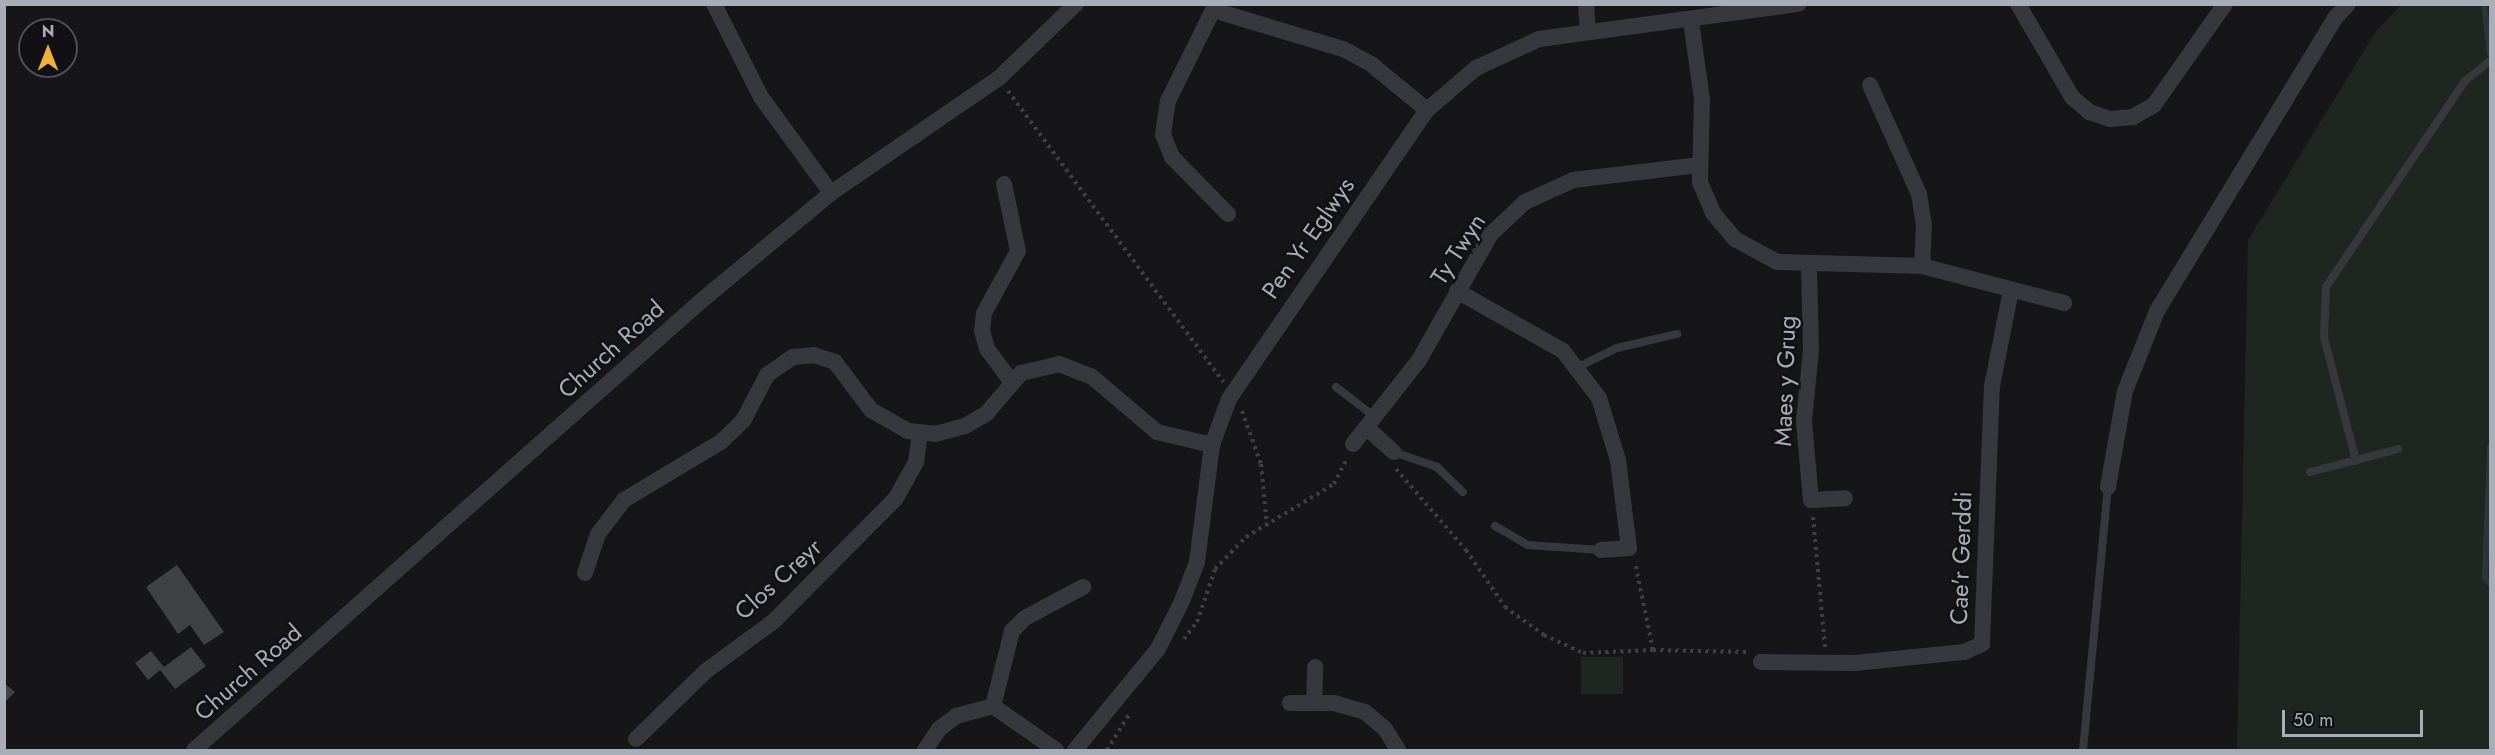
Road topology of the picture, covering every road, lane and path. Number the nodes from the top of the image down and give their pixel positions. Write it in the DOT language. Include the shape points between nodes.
graph roads {
  1 [pos="714,4"];
  2 [pos="1077,4"];
  3 [pos="1586,4"];
  4 [pos="2018,4"];
  5 [pos="2225,4"];
  6 [pos="2348,4"];
  7 [pos="1794,5"];
  8 [pos="1210,7"];
  9 [pos="1691,21"];
  10 [pos="1588,31"];
  11 [pos="2490,61"];
  12 [pos="999,78"];
  13 [pos="1870,86"];
  14 [pos="1427,110"];
  15 [pos="1698,165"];
  16 [pos="1004,184"];
  17 [pos="831,194"];
  18 [pos="1228,214"];
  19 [pos="1809,265"];
  20 [pos="1922,266"];
  21 [pos="2011,290"];
  22 [pos="1457,291"];
  23 [pos="2064,303"];
  24 [pos="1677,334"];
  25 [pos="1578,367"];
  26 [pos="1010,380"];
  27 [pos="1336,387"];
  28 [pos="1232,394"];
  29 [pos="1371,423"];
  30 [pos="920,433"];
  31 [pos="1353,444"];
  32 [pos="1212,445"];
  33 [pos="2398,449"];
  34 [pos="1391,456"];
  35 [pos="2356,461"];
  36 [pos="2310,472"];
  37 [pos="2108,487"];
  38 [pos="1463,492"];
  39 [pos="1845,498"];
  40 [pos="1811,500"];
  41 [pos="1267,526"];
  42 [pos="1495,526"];
  43 [pos="1629,548"];
  44 [pos="1601,550"];
  45 [pos="585,573"];
  46 [pos="1083,587"];
  47 [pos="1179,645"];
  48 [pos="1653,650"];
  49 [pos="1761,662"];
  50 [pos="1826,663"];
  51 [pos="1315,667"];
  52 [pos="1290,702"];
  53 [pos="1314,702"];
  54 [pos="993,706"];
  55 [pos="1135,706"];
  56 [pos="636,739"];
  57 [pos="194,750"];
  58 [pos="925,750"];
  59 [pos="1056,750"];
  60 [pos="1075,750"];
  61 [pos="1107,750"];
  62 [pos="1398,750"];
  63 [pos="2084,750"];
  1 -- 17 [label="street" via="761,97"];
  2 -- 12 [label="street, Church Road"];
  3 -- 10 [label="street"];
  4 -- 5 [label="street" via="2072,97 2089,112 2110,119 2133,117 2154,105"];
  6 -- 37 [label="street" via="2335,18 2157,311 2125,391"];
  7 -- 9 [label="street, Pen Yr Eglwys"];
  8 -- 14 [label="street" via="1343,49 1371,64"];
  8 -- 18 [label="street" via="1168,100 1163,135 1176,162"];
  9 -- 10 [label="street, Pen Yr Eglwys"];
  9 -- 15 [label="street" via="1702,99"];
  10 -- 14 [label="street, Pen Yr Eglwys" via="1539,39 1496,57 1458,81"];
  11 -- 35 [label="lane" via="2465,81 2326,287 2324,338"];
  12 -- 17 [label="street, Church Road"];
  12 -- 28 [label="path"];
  13 -- 20 [label="street" via="1919,194 1924,224"];
  14 -- 28 [label="street, Pen Yr Eglwys"];
  15 -- 19 [label="street" via="1705,198 1735,240 1770,259"];
  15 -- 22 [label="street, Ty Twyn" via="1603,174 1546,190 1525,202 1491,234"];
  16 -- 26 [label="street" via="1018,251 984,313 982,330 987,349"];
  17 -- 57 [label="street, Church Road" via="701,301"];
  19 -- 20 [label="street"];
  19 -- 40 [label="street, Maes y Grug" via="1811,350 1804,422"];
  20 -- 21 [label="street"];
  21 -- 23 [label="street"];
  21 -- 50 [label="street, Cae'r Gerddi" via="1992,386 1982,644 1964,652"];
  22 -- 25 [label="street" via="1542,337"];
  22 -- 29 [label="street, Ty Twyn" via="1419,360"];
  24 -- 25 [label="lane" via="1632,343"];
  25 -- 43 [label="street" via="1609,420"];
  26 -- 30 [label="street" via="986,414 976,421 950,431"];
  26 -- 32 [label="street" via="1033,367 1070,366 1091,376 1157,432"];
  27 -- 29 [label="lane"];
  28 -- 32 [label="street, Pen Yr Eglwys"];
  28 -- 41 [label="path" via="1253,436"];
  29 -- 31 [label="street, Ty Twyn"];
  29 -- 34 [label="street"];
  30 -- 45 [label="street" via="897,427 871,410 835,362 814,355 793,357 767,375 743,421 723,441 624,500 598,534"];
  30 -- 56 [label="street, Clos Creyr" via="916,462 896,498 774,621 706,671"];
  31 -- 41 [label="path" via="1334,484"];
  32 -- 60 [label="street, Pen Yr Eglwys" via="1197,562 1182,601 1158,649"];
  33 -- 35 [label="lane"];
  34 -- 38 [label="lane" via="1437,467"];
  34 -- 48 [label="path" via="1515,614 1583,653"];
  35 -- 36 [label="lane"];
  37 -- 63 [label="lane"];
  39 -- 40 [label="street"];
  40 -- 50 [label="path"];
  41 -- 47 [label="path" via="1246,537 1215,569 1197,622"];
  42 -- 44 [label="lane" via="1528,545"];
  43 -- 44 [label="street"];
  43 -- 48 [label="path" via="1639,572"];
  46 -- 54 [label="street" via="1025,618 1012,631"];
  48 -- 49 [label="path" via="1761,653"];
  49 -- 50 [label="street, Cae'r Gerddi"];
  51 -- 53 [label="street"];
  52 -- 53 [label="street"];
  53 -- 62 [label="street" via="1365,712 1385,729"];
  54 -- 58 [label="street" via="956,716 939,729"];
  54 -- 59 [label="street"];
  55 -- 61 [label="path"];
}
